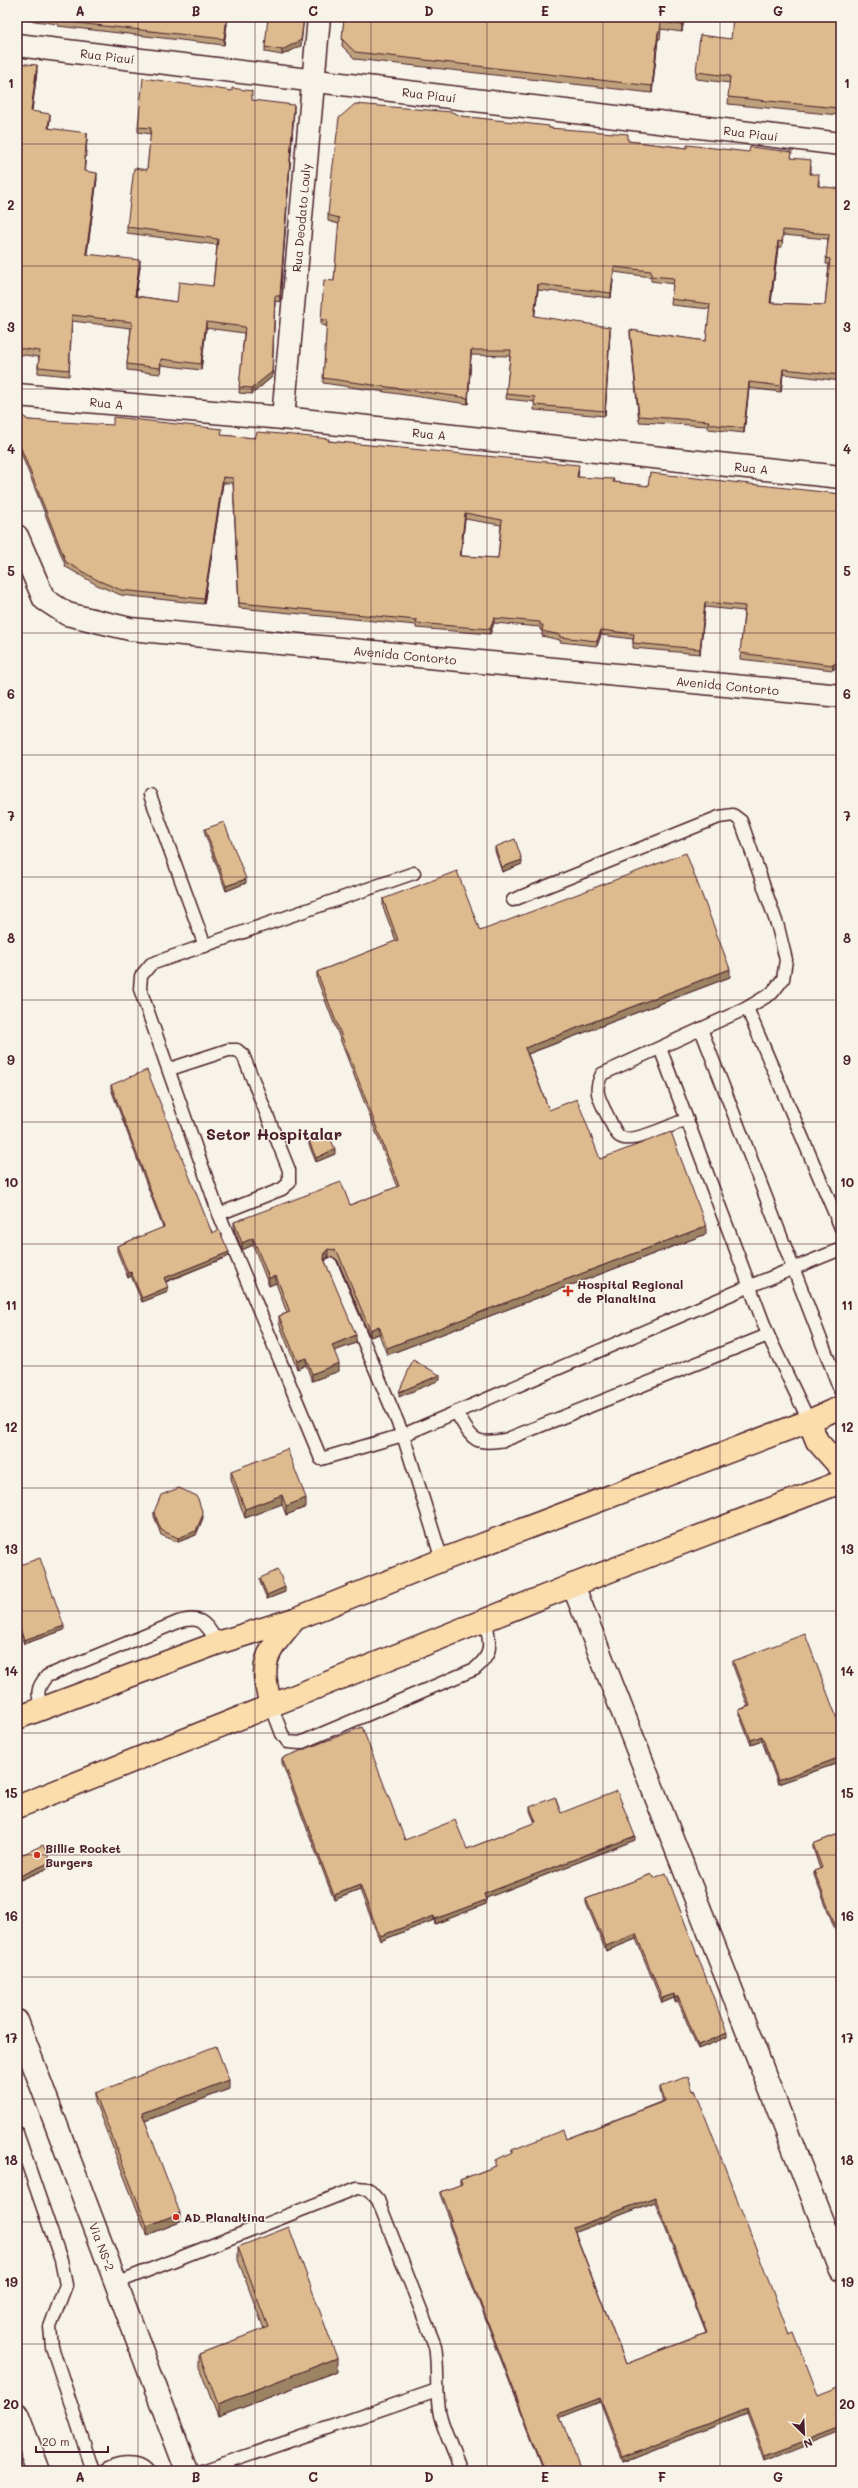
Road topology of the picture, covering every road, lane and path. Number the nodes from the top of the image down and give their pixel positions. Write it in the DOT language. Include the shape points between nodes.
graph roads {
  1 [pos="319,17"];
  2 [pos="17,45"];
  3 [pos="313,81"];
  4 [pos="841,144"];
  5 [pos="17,395"];
  6 [pos="283,418"];
  7 [pos="841,477"];
  8 [pos="17,536"];
  9 [pos="841,696"];
  10 [pos="150,795"];
  11 [pos="414,873"];
  12 [pos="513,900"];
  13 [pos="205,946"];
  14 [pos="747,1008"];
  15 [pos="700,1029"];
  16 [pos="660,1048"];
  17 [pos="170,1069"];
  18 [pos="687,1119"];
  19 [pos="219,1214"];
  20 [pos="841,1228"];
  21 [pos="841,1249"];
  22 [pos="331,1264"];
  23 [pos="792,1270"];
  24 [pos="750,1286"];
  25 [pos="768,1334"];
  26 [pos="841,1392"];
  27 [pos="841,1407"];
  28 [pos="456,1412"];
  29 [pos="809,1421"];
  30 [pos="402,1436"];
  31 [pos="841,1468"];
  32 [pos="841,1482"];
  33 [pos="442,1560"];
  34 [pos="573,1585"];
  35 [pos="295,1619"];
  36 [pos="486,1620"];
  37 [pos="218,1643"];
  38 [pos="271,1705"];
  39 [pos="42,1709"];
  40 [pos="17,1718"];
  41 [pos="17,1807"];
  42 [pos="17,2021"];
  43 [pos="17,2133"];
  44 [pos="841,2270"];
  45 [pos="116,2283"];
  46 [pos="437,2390"];
  47 [pos="17,2414"];
  48 [pos="224,2468"];
  49 [pos="39,2471"];
  50 [pos="93,2471"];
  51 [pos="105,2471"];
  52 [pos="146,2471"];
  53 [pos="187,2471"];
  54 [pos="202,2471"];
  55 [pos="462,2471"];
  1 -- 3 [label="street, Rua Deodato Louly"];
  2 -- 3 [label="street, Rua Piauí"];
  3 -- 4 [label="street, Rua Piauí"];
  3 -- 6 [label="street, Rua Deodato Louly"];
  5 -- 6 [label="street, Rua A"];
  6 -- 7 [label="street, Rua A"];
  8 -- 9 [label="street, Avenida Contorto" via="44,600 67,614 130,629"];
  10 -- 13 [label="lane"];
  11 -- 13 [label="lane"];
  12 -- 14 [label="lane" via="719,817 734,815 741,821 778,927 786,960 783,979 772,993"];
  13 -- 17 [label="lane" via="151,964 141,976 140,989"];
  14 -- 15 [label="lane"];
  14 -- 20 [label="lane"];
  15 -- 16 [label="lane"];
  15 -- 23 [label="lane"];
  16 -- 18 [label="lane"];
  16 -- 18 [label="lane" via="602,1074 596,1085 599,1100 618,1136 626,1140"];
  17 -- 19 [label="lane"];
  17 -- 19 [label="lane" via="228,1050 237,1050 243,1055 289,1170 289,1183 282,1189"];
  18 -- 24 [label="lane"];
  19 -- 30 [label="lane" via="321,1459"];
  21 -- 23 [label="lane"];
  22 -- 30 [label="lane"];
  23 -- 24 [label="lane"];
  23 -- 26 [label="lane"];
  24 -- 25 [label="lane"];
  24 -- 28 [label="lane"];
  25 -- 28 [label="lane" via="505,1440 486,1443 471,1437"];
  25 -- 29 [label="lane"];
  27 -- 29 [label="main road"];
  28 -- 30 [label="lane"];
  29 -- 31 [label="main road" via="816,1440"];
  29 -- 33 [label="main road"];
  30 -- 33 [label="lane"];
  32 -- 34 [label="main road"];
  33 -- 35 [label="main road"];
  34 -- 36 [label="main road"];
  34 -- 44 [label="street"];
  35 -- 37 [label="main road"];
  35 -- 38 [label="main road" via="271,1648 264,1666 265,1686"];
  36 -- 38 [label="main road"];
  36 -- 38 [label="lane" via="490,1651 486,1660 475,1669 300,1742 288,1742 282,1734"];
  37 -- 39 [label="main road"];
  37 -- 39 [label="lane" via="204,1622 191,1618 178,1622 47,1676 37,1693"];
  38 -- 41 [label="main road"];
  39 -- 40 [label="main road"];
  42 -- 45 [label="street, Via NS-2"];
  43 -- 50 [label="lane" via="61,2260 66,2284 50,2327 52,2347"];
  45 -- 46 [label="lane" via="357,2188 368,2189 378,2200 435,2346 438,2366"];
  45 -- 53 [label="street, Via NS-2"];
  46 -- 48 [label="lane"];
  46 -- 55 [label="lane" via="440,2415"];
  47 -- 49 [label="street"];
  48 -- 54 [label="lane"];
  51 -- 52 [label="lane" via="112,2466 131,2464"];
}
